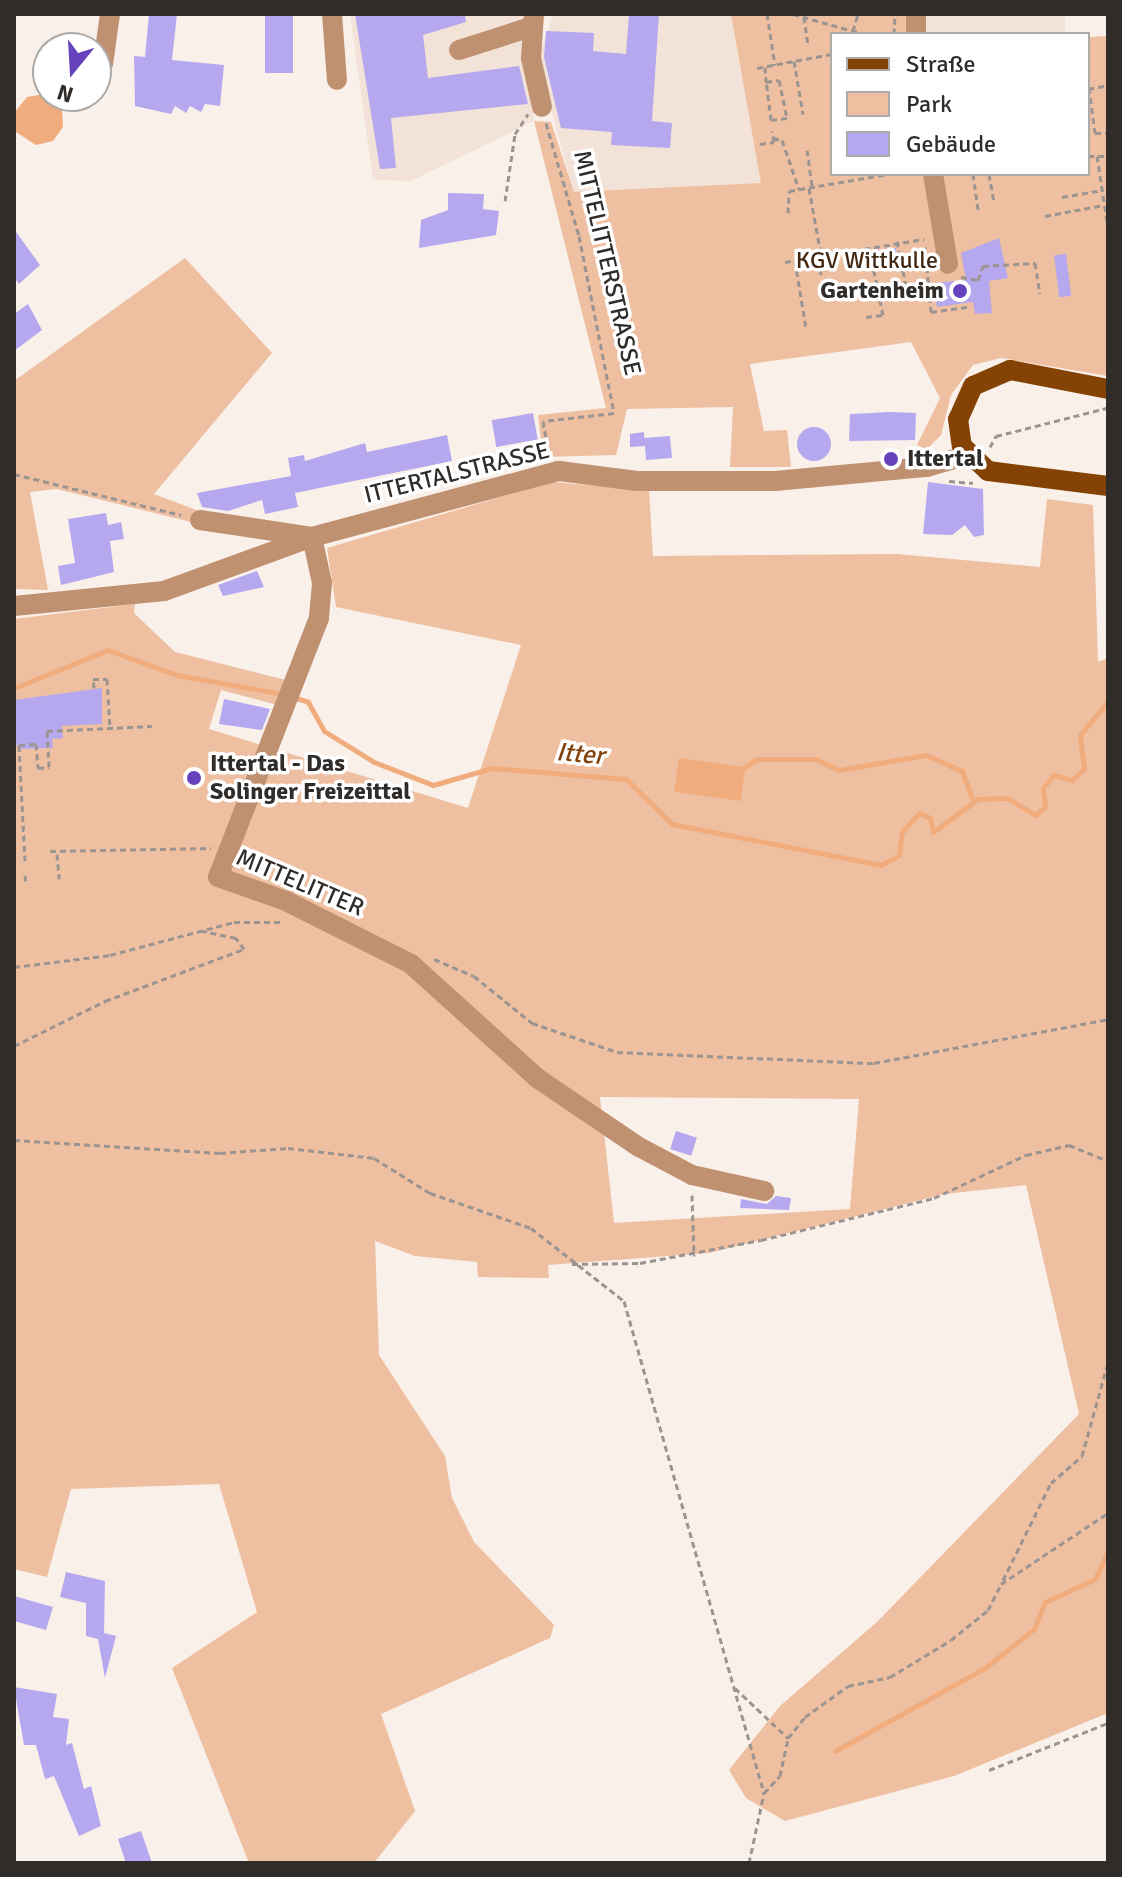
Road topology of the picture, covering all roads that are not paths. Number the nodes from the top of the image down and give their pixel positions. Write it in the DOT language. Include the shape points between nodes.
graph roads {
  1 [pos="332,14"];
  2 [pos="533,20"];
  3 [pos="459,50"];
  4 [pos="337,80"];
  5 [pos="542,107"];
  6 [pos="933,176"];
  7 [pos="948,264"];
  8 [pos="1108,389"];
  9 [pos="968,455"];
  10 [pos="1108,486"];
  11 [pos="200,520"];
  12 [pos="312,537"];
  13 [pos="14,606"];
  14 [pos="764,1191"];
  1 -- 4 [label="street"];
  2 -- 3 [label="street"];
  2 -- 5 [label="street"];
  6 -- 7 [label="street" via="932,239"];
  8 -- 9 [label="main road" via="1020,371 986,377 959,412"];
  9 -- 10 [label="main road" via="1001,475"];
  9 -- 12 [label="street, ITTERTALSTRASSE" via="927,467 775,481 637,481 559,471"];
  11 -- 12 [label="street"];
  12 -- 13 [label="street, ITTERTALSTRASSE" via="164,591"];
  12 -- 14 [label="street, MITTELITTER" via="322,602 289,705 216,870 222,881 286,901 411,964 537,1078 692,1175"];
}
